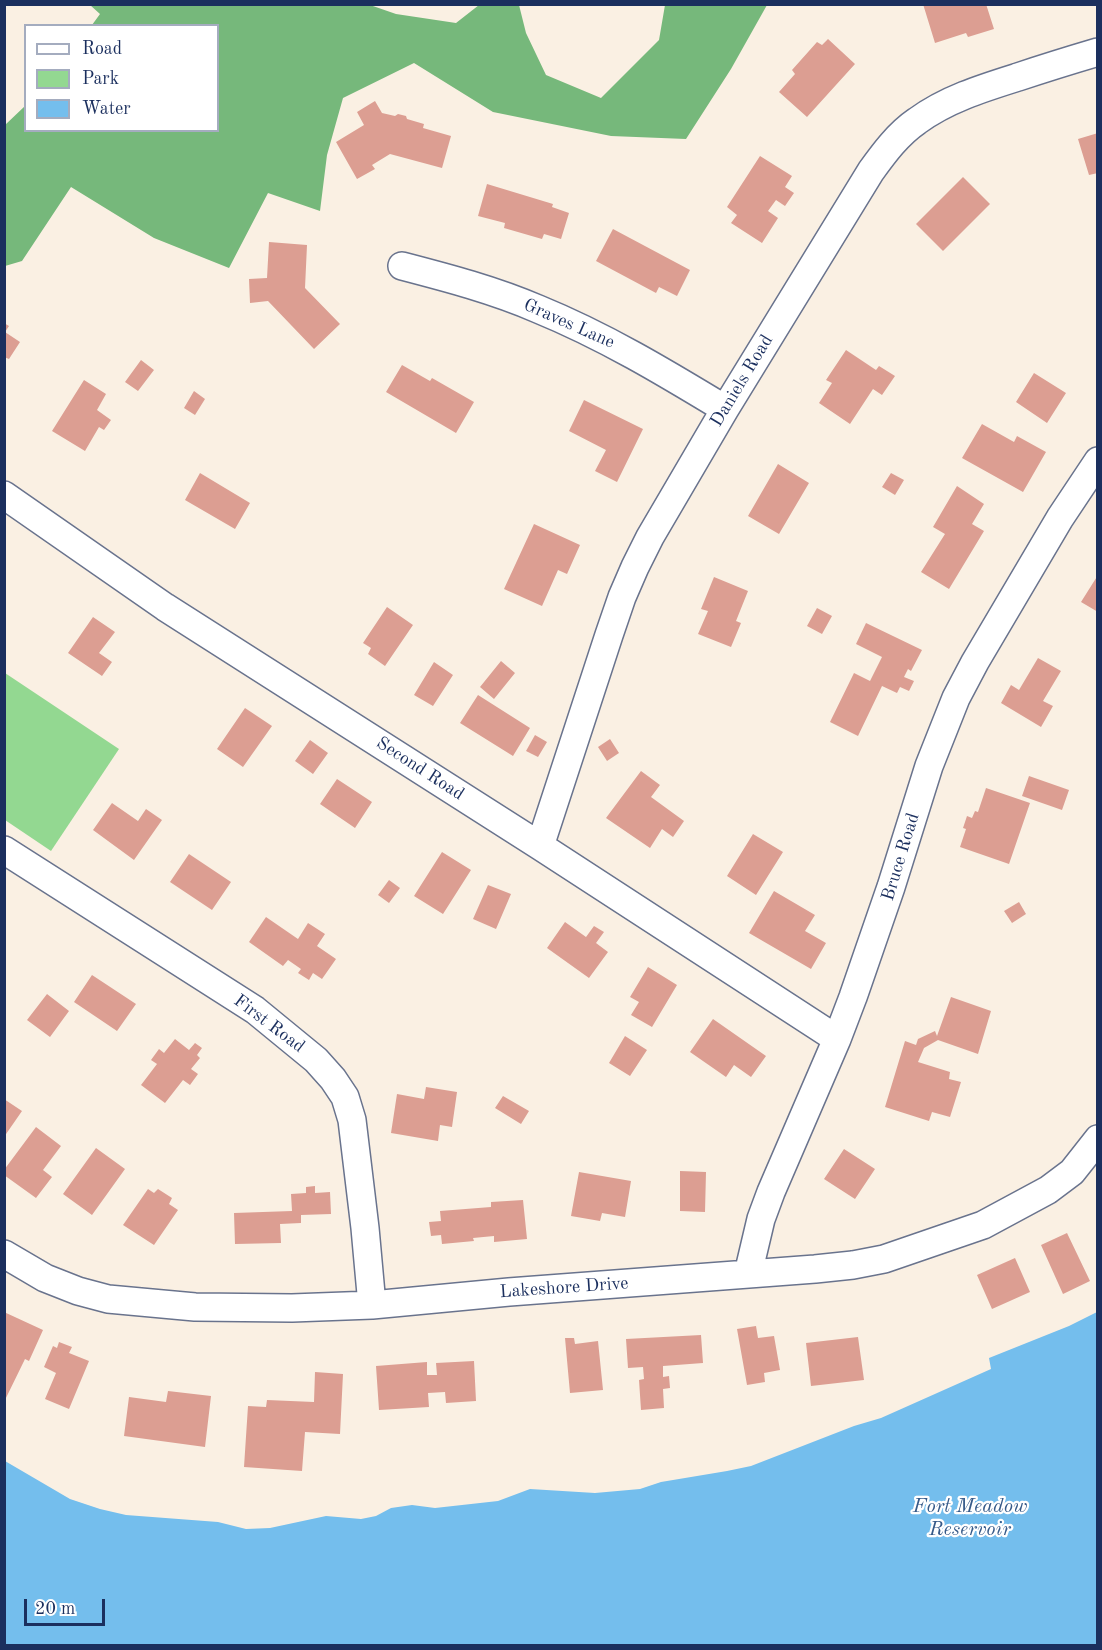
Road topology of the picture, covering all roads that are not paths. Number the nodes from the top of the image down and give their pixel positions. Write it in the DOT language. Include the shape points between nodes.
graph roads {
  1 [pos="1098,52"];
  2 [pos="402,266"];
  3 [pos="725,409"];
  4 [pos="1098,461"];
  5 [pos="4,495"];
  6 [pos="540,846"];
  7 [pos="4,850"];
  8 [pos="837,1039"];
  9 [pos="1098,1139"];
  10 [pos="4,1254"];
  11 [pos="748,1274"];
  12 [pos="372,1305"];
  1 -- 3 [label="street, Daniels Road" via="982,88 916,121 900,135 871,171"];
  2 -- 3 [label="street, Graves Lane" via="536,308 622,348"];
  3 -- 6 [label="street, Daniels Road" via="650,537 622,597"];
  4 -- 8 [label="street, Bruce Road" via="1060,518 956,698 929,766 875,938"];
  5 -- 6 [label="street, Second Road" via="165,607"];
  6 -- 8 [label="street, Second Road"];
  7 -- 12 [label="street, First Road" via="255,1010 333,1079 345,1097 352,1120"];
  8 -- 11 [label="street, Bruce Road" via="764,1210"];
  9 -- 11 [label="street, Lakeshore Drive" via="1072,1172 1048,1190 983,1225 884,1259"];
  10 -- 12 [label="street, Lakeshore Drive" via="45,1278 108,1299 195,1307"];
  11 -- 12 [label="street, Lakeshore Drive"];
}
